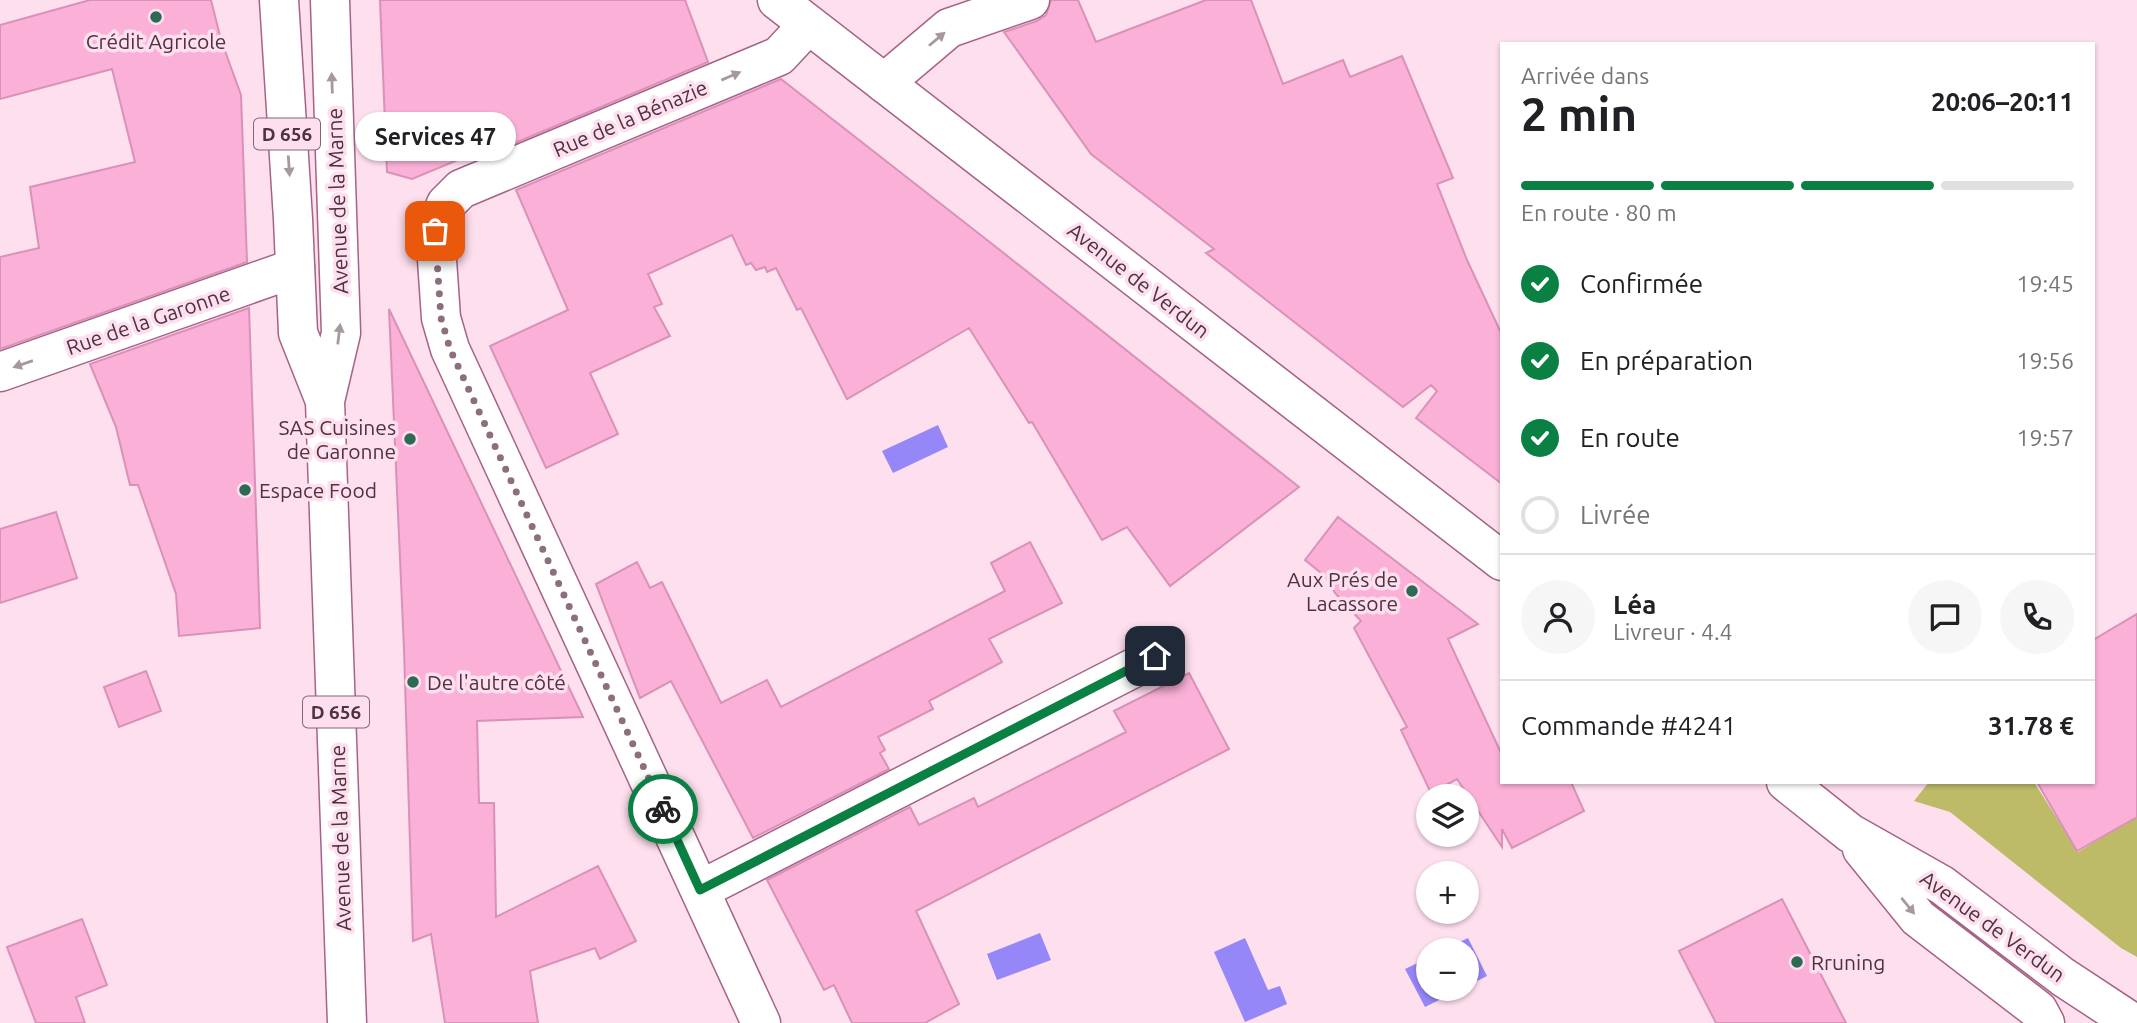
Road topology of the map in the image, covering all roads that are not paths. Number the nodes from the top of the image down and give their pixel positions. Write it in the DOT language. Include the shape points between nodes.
graph roads {
  1 [pos="278,0"];
  2 [pos="330,0"];
  3 [pos="777,0"];
  4 [pos="1030,0"];
  5 [pos="808,24"];
  6 [pos="884,83"];
  7 [pos="295,268"];
  8 [pos="0,372"];
  9 [pos="326,401"];
  10 [pos="1500,559"];
  11 [pos="1155,656"];
  12 [pos="1789,784"];
  13 [pos="1850,833"];
  14 [pos="700,890"];
  15 [pos="347,1023"];
  16 [pos="761,1023"];
  17 [pos="2045,1023"];
  18 [pos="2133,1023"];
  1 -- 7 [label="main road, Avenue de la Marne / D 656, one-way"];
  9 -- 2 [label="main road, Avenue de la Marne / D 656, one-way" via="341,332"];
  3 -- 5 [label="main road, Avenue de Verdun"];
  6 -- 4 [label="main road, one-way" via="949,28"];
  5 -- 6 [label="main road, Avenue de Verdun"];
  14 -- 5 [label="main road, Rue de la Bénazie, one-way" via="450,349 441,318 435,231 446,204 461,189 779,55"];
  6 -- 10 [label="main road, Avenue de Verdun"];
  7 -- 8 [label="main road, Rue de la Garonne, one-way"];
  7 -- 9 [label="main road, Avenue de la Marne / D 656" via="298,333"];
  9 -- 15 [label="main road, Avenue de la Marne / D 656"];
  11 -- 14 [label="main road"];
  12 -- 13 [label="main road, Avenue de Verdun"];
  13 -- 17 [label="main road, Avenue de Verdun, one-way" via="1918,918 2038,1010"];
  13 -- 18 [label="main road, Avenue de Verdun" via="1942,885 2063,977"];
  14 -- 16 [label="main road"];
}
